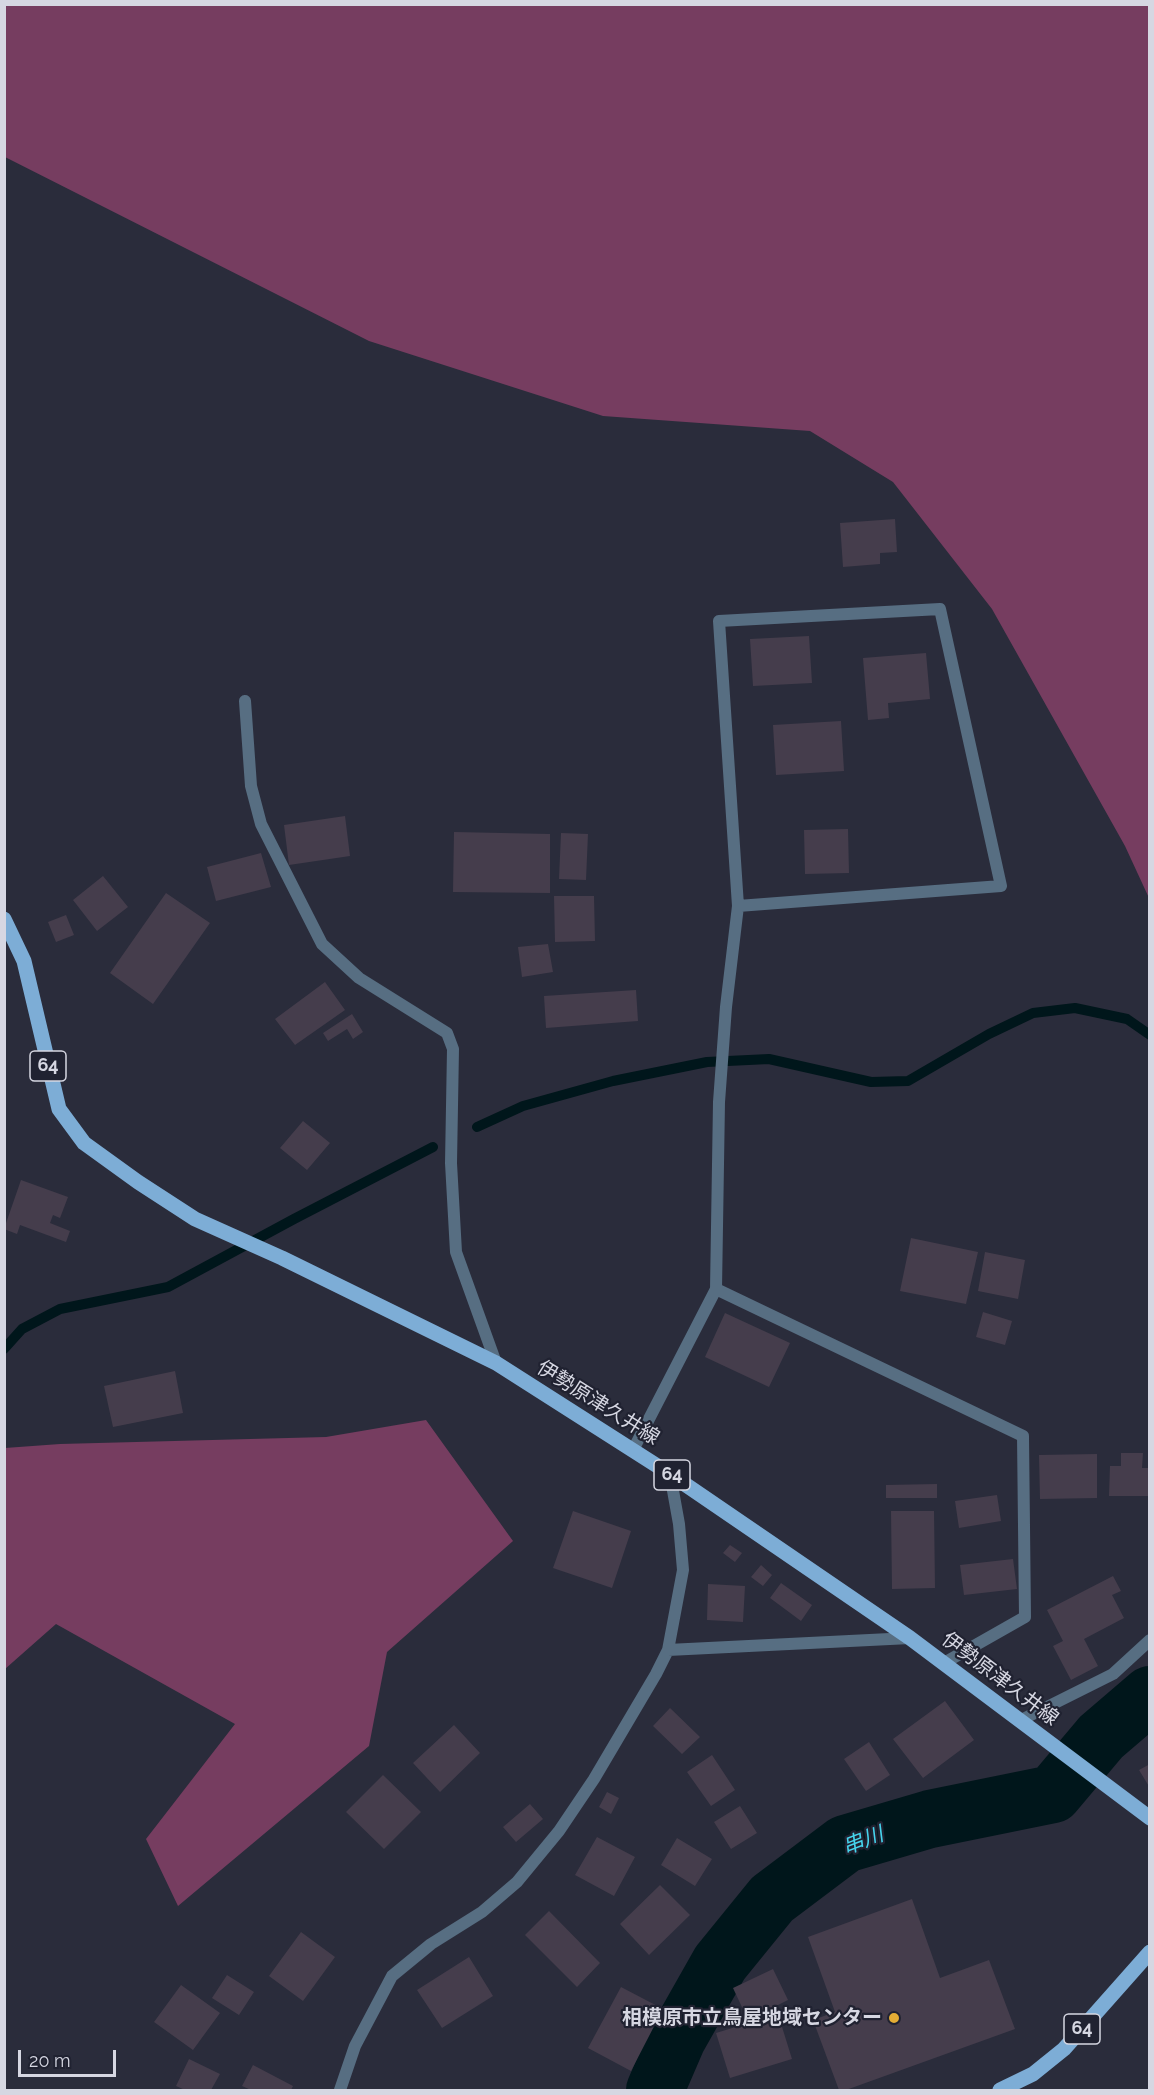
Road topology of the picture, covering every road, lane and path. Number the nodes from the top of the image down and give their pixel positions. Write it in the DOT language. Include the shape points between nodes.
graph roads {
  1 [pos="244,701"];
  2 [pos="738,906"];
  3 [pos="4,919"];
  4 [pos="716,1289"];
  5 [pos="496,1363"];
  6 [pos="633,1450"];
  7 [pos="670,1474"];
  8 [pos="910,1638"];
  9 [pos="1149,1640"];
  10 [pos="668,1650"];
  11 [pos="944,1663"];
  12 [pos="1019,1721"];
  13 [pos="1149,1818"];
  14 [pos="1149,1952"];
  15 [pos="340,2091"];
  16 [pos="1000,2091"];
  1 -- 5 [label="street" via="251,786 261,824 322,944 359,978 447,1033 453,1048 451,1163 456,1252"];
  2 -- 2 [label="street" via="719,621 940,609 1001,886"];
  2 -- 4 [label="street" via="719,1102"];
  3 -- 5 [label="main road, 伊勢原津久井線 / 64" via="24,961 59,1109 84,1143 195,1219"];
  4 -- 6 [label="street"];
  4 -- 11 [label="street" via="1023,1436 1025,1617"];
  5 -- 6 [label="main road, 伊勢原津久井線 / 64"];
  6 -- 7 [label="main road, 伊勢原津久井線 / 64"];
  7 -- 8 [label="main road, 伊勢原津久井線 / 64"];
  7 -- 10 [label="street" via="683,1570"];
  8 -- 10 [label="street"];
  8 -- 11 [label="main road, 伊勢原津久井線 / 64"];
  9 -- 12 [label="street" via="1113,1674"];
  10 -- 15 [label="street" via="594,1779 559,1831 517,1881 482,1912 431,1944 392,1976 355,2046"];
  11 -- 12 [label="main road, 伊勢原津久井線 / 64"];
  12 -- 13 [label="main road, 伊勢原津久井線 / 64"];
  14 -- 16 [label="main road, 64" via="1064,2049 1033,2074"];
}
